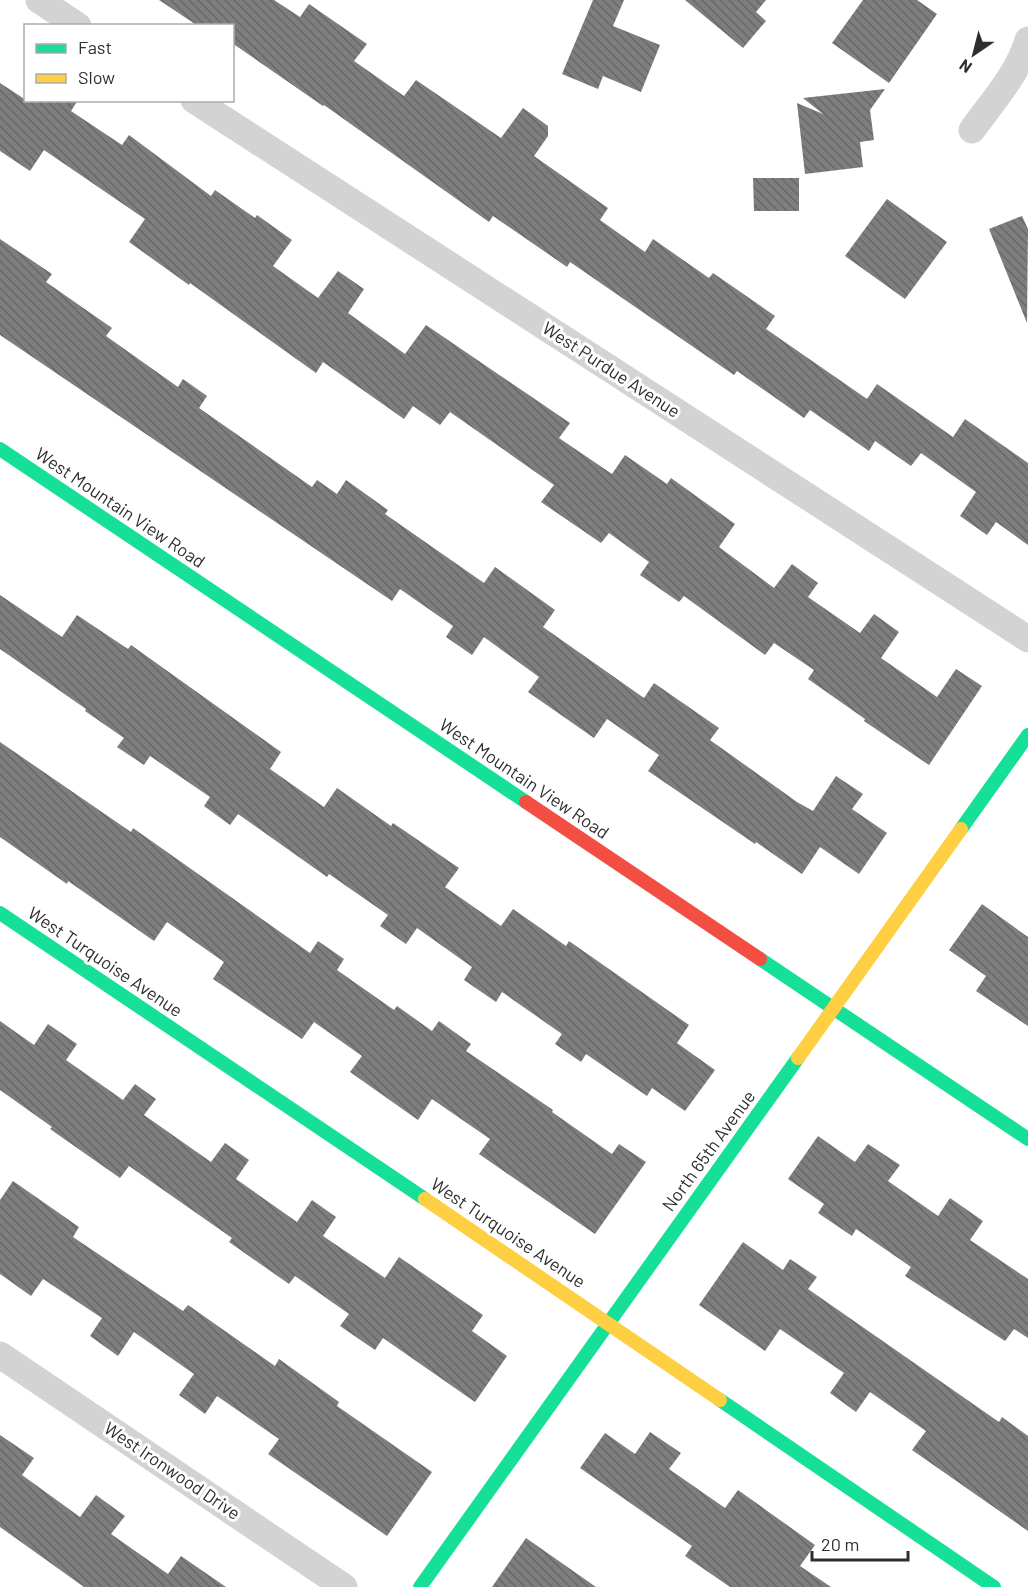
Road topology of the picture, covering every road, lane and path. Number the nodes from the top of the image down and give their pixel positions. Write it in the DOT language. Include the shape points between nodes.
graph roads {
  1 [pos="39,0"];
  2 [pos="75,24"];
  3 [pos="1028,40"];
  4 [pos="197,102"];
  5 [pos="972,130"];
  6 [pos="0,448"];
  7 [pos="1028,639"];
  8 [pos="1028,735"];
  9 [pos="0,913"];
  10 [pos="833,1008"];
  11 [pos="1028,1139"];
  12 [pos="609,1323"];
  13 [pos="0,1355"];
  14 [pos="344,1587"];
  15 [pos="420,1587"];
  16 [pos="994,1587"];
  1 -- 2 [label="street"];
  3 -- 5 [label="street" via="1007,82"];
  4 -- 7 [label="street, West Purdue Avenue"];
  6 -- 10 [label="street, West Mountain View Road"];
  8 -- 10 [label="street, North 65th Avenue"];
  9 -- 12 [label="street, West Turquoise Avenue"];
  10 -- 11 [label="street, West Mountain View Road"];
  10 -- 12 [label="street, North 65th Avenue"];
  12 -- 15 [label="street, North 65th Avenue"];
  12 -- 16 [label="street, West Turquoise Avenue"];
  13 -- 14 [label="street, West Ironwood Drive"];
}
